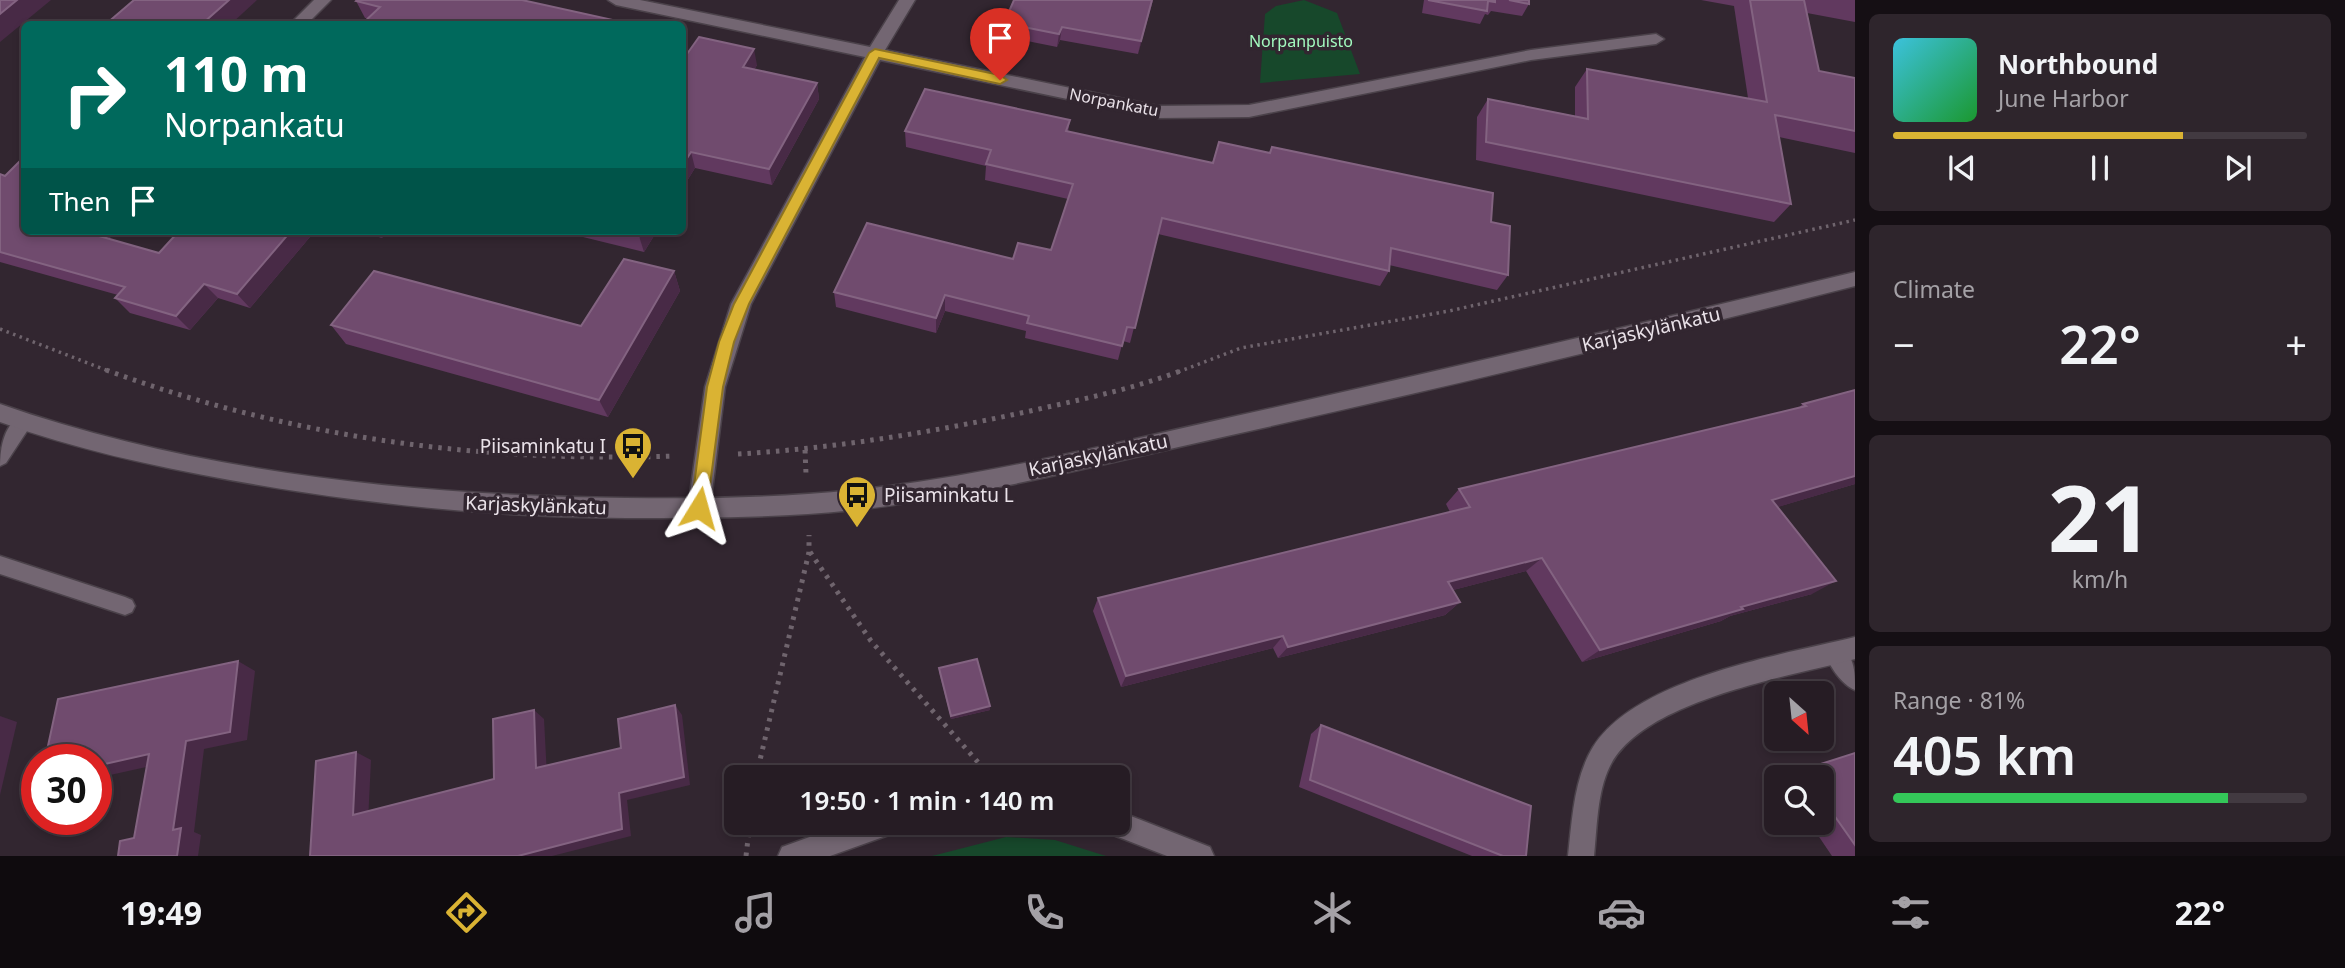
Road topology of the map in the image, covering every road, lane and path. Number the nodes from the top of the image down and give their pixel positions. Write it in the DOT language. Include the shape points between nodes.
graph roads {
  1 [pos="323,0"];
  2 [pos="616,0"];
  3 [pos="907,0"];
  4 [pos="301,21"];
  5 [pos="1656,38"];
  6 [pos="875,53"];
  7 [pos="1855,220"];
  8 [pos="1855,279"];
  9 [pos="0,329"];
  10 [pos="0,413"];
  11 [pos="24,422"];
  12 [pos="805,450"];
  13 [pos="706,455"];
  14 [pos="0,458"];
  15 [pos="808,505"];
  16 [pos="699,508"];
  17 [pos="809,552"];
  18 [pos="0,565"];
  19 [pos="125,606"];
  20 [pos="1845,651"];
  21 [pos="1855,680"];
  22 [pos="759,765"];
  23 [pos="980,765"];
  24 [pos="1130,829"];
  25 [pos="748,835"];
  26 [pos="853,835"];
  27 [pos="746,856"];
  28 [pos="791,856"];
  29 [pos="1201,856"];
  30 [pos="1581,856"];
  1 -- 4 [label="street"];
  2 -- 6 [label="street, Norpankatu"];
  3 -- 6 [label="street"];
  5 -- 6 [label="street, Norpankatu" via="1531,55 1249,111 1158,112"];
  6 -- 13 [label="street" via="741,304 720,364"];
  7 -- 12 [label="path" via="1449,311 1241,348 1141,386 985,421"];
  8 -- 15 [label="street, Karjaskylänkatu" via="1001,477 910,494"];
  9 -- 13 [label="path" via="170,392 366,437 461,452"];
  10 -- 11 [label="street, Karjaskylänkatu"];
  11 -- 14 [label="lane"];
  11 -- 16 [label="street, Karjaskylänkatu" via="208,467 389,497 505,505"];
  12 -- 13 [label="path"];
  12 -- 15 [label="path"];
  13 -- 16 [label="street"];
  15 -- 16 [label="street, Karjaskylänkatu"];
  15 -- 17 [label="path"];
  17 -- 22 [label="path"];
  17 -- 23 [label="path" via="864,635"];
  18 -- 19 [label="lane"];
  20 -- 21 [label="lane"];
  20 -- 30 [label="street" via="1691,692 1623,729 1601,756 1595,774"];
  24 -- 29 [label="street"];
  25 -- 27 [label="path"];
  26 -- 28 [label="street"];
}
